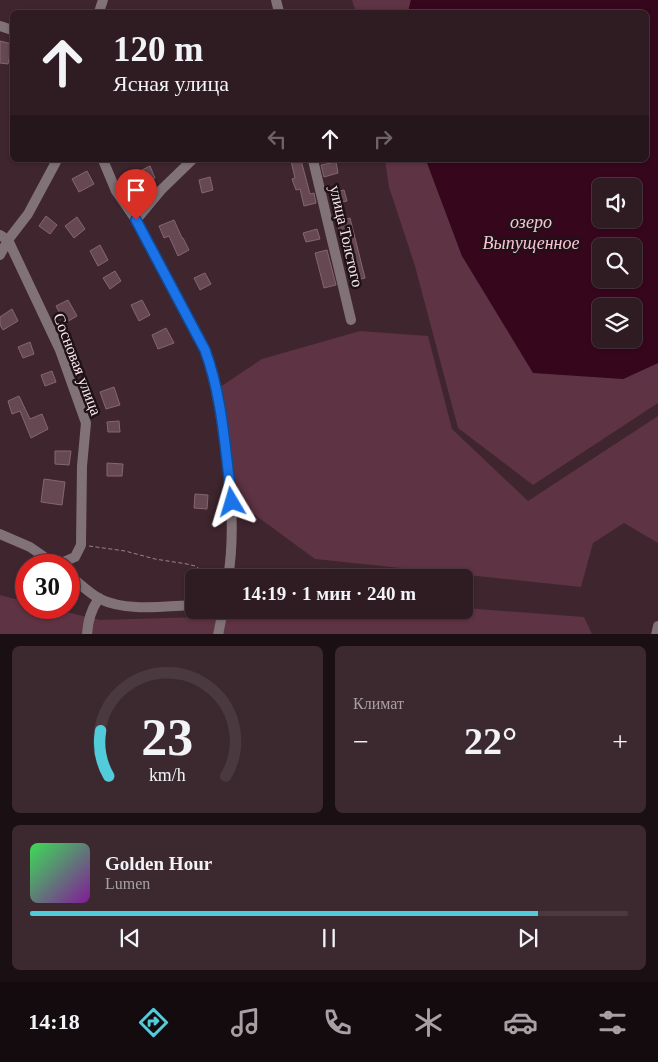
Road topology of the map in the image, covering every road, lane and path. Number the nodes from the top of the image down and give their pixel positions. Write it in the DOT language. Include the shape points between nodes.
graph roads {
  1 [pos="56,162"];
  2 [pos="103,162"];
  3 [pos="190,162"];
  4 [pos="313,162"];
  5 [pos="136,220"];
  6 [pos="4,238"];
  7 [pos="0,255"];
  8 [pos="351,320"];
  9 [pos="0,534"];
  10 [pos="81,545"];
  11 [pos="39,554"];
  12 [pos="77,554"];
  13 [pos="200,569"];
  14 [pos="229,569"];
  15 [pos="80,583"];
  16 [pos="99,598"];
  17 [pos="185,605"];
  18 [pos="221,619"];
  19 [pos="658,626"];
  20 [pos="87,634"];
  21 [pos="218,634"];
  22 [pos="656,634"];
  1 -- 6 [label="street" via="28,214"];
  2 -- 5 [label="street" via="116,191"];
  3 -- 5 [label="street"];
  4 -- 8 [label="street, улица Толстого"];
  5 -- 14 [label="street" via="205,350 215,381 232,502"];
  6 -- 7 [label="street"];
  6 -- 10 [label="street, Сосновая улица" via="60,350 86,423"];
  9 -- 11 [label="street"];
  10 -- 12 [label="street"];
  10 -- 13 [label="path" via="125,551"];
  15 -- 16 [label="street"];
  16 -- 17 [label="street" via="121,605"];
  16 -- 20 [label="street" via="88,620"];
  18 -- 21 [label="street"];
  19 -- 22 [label="street"];
}
